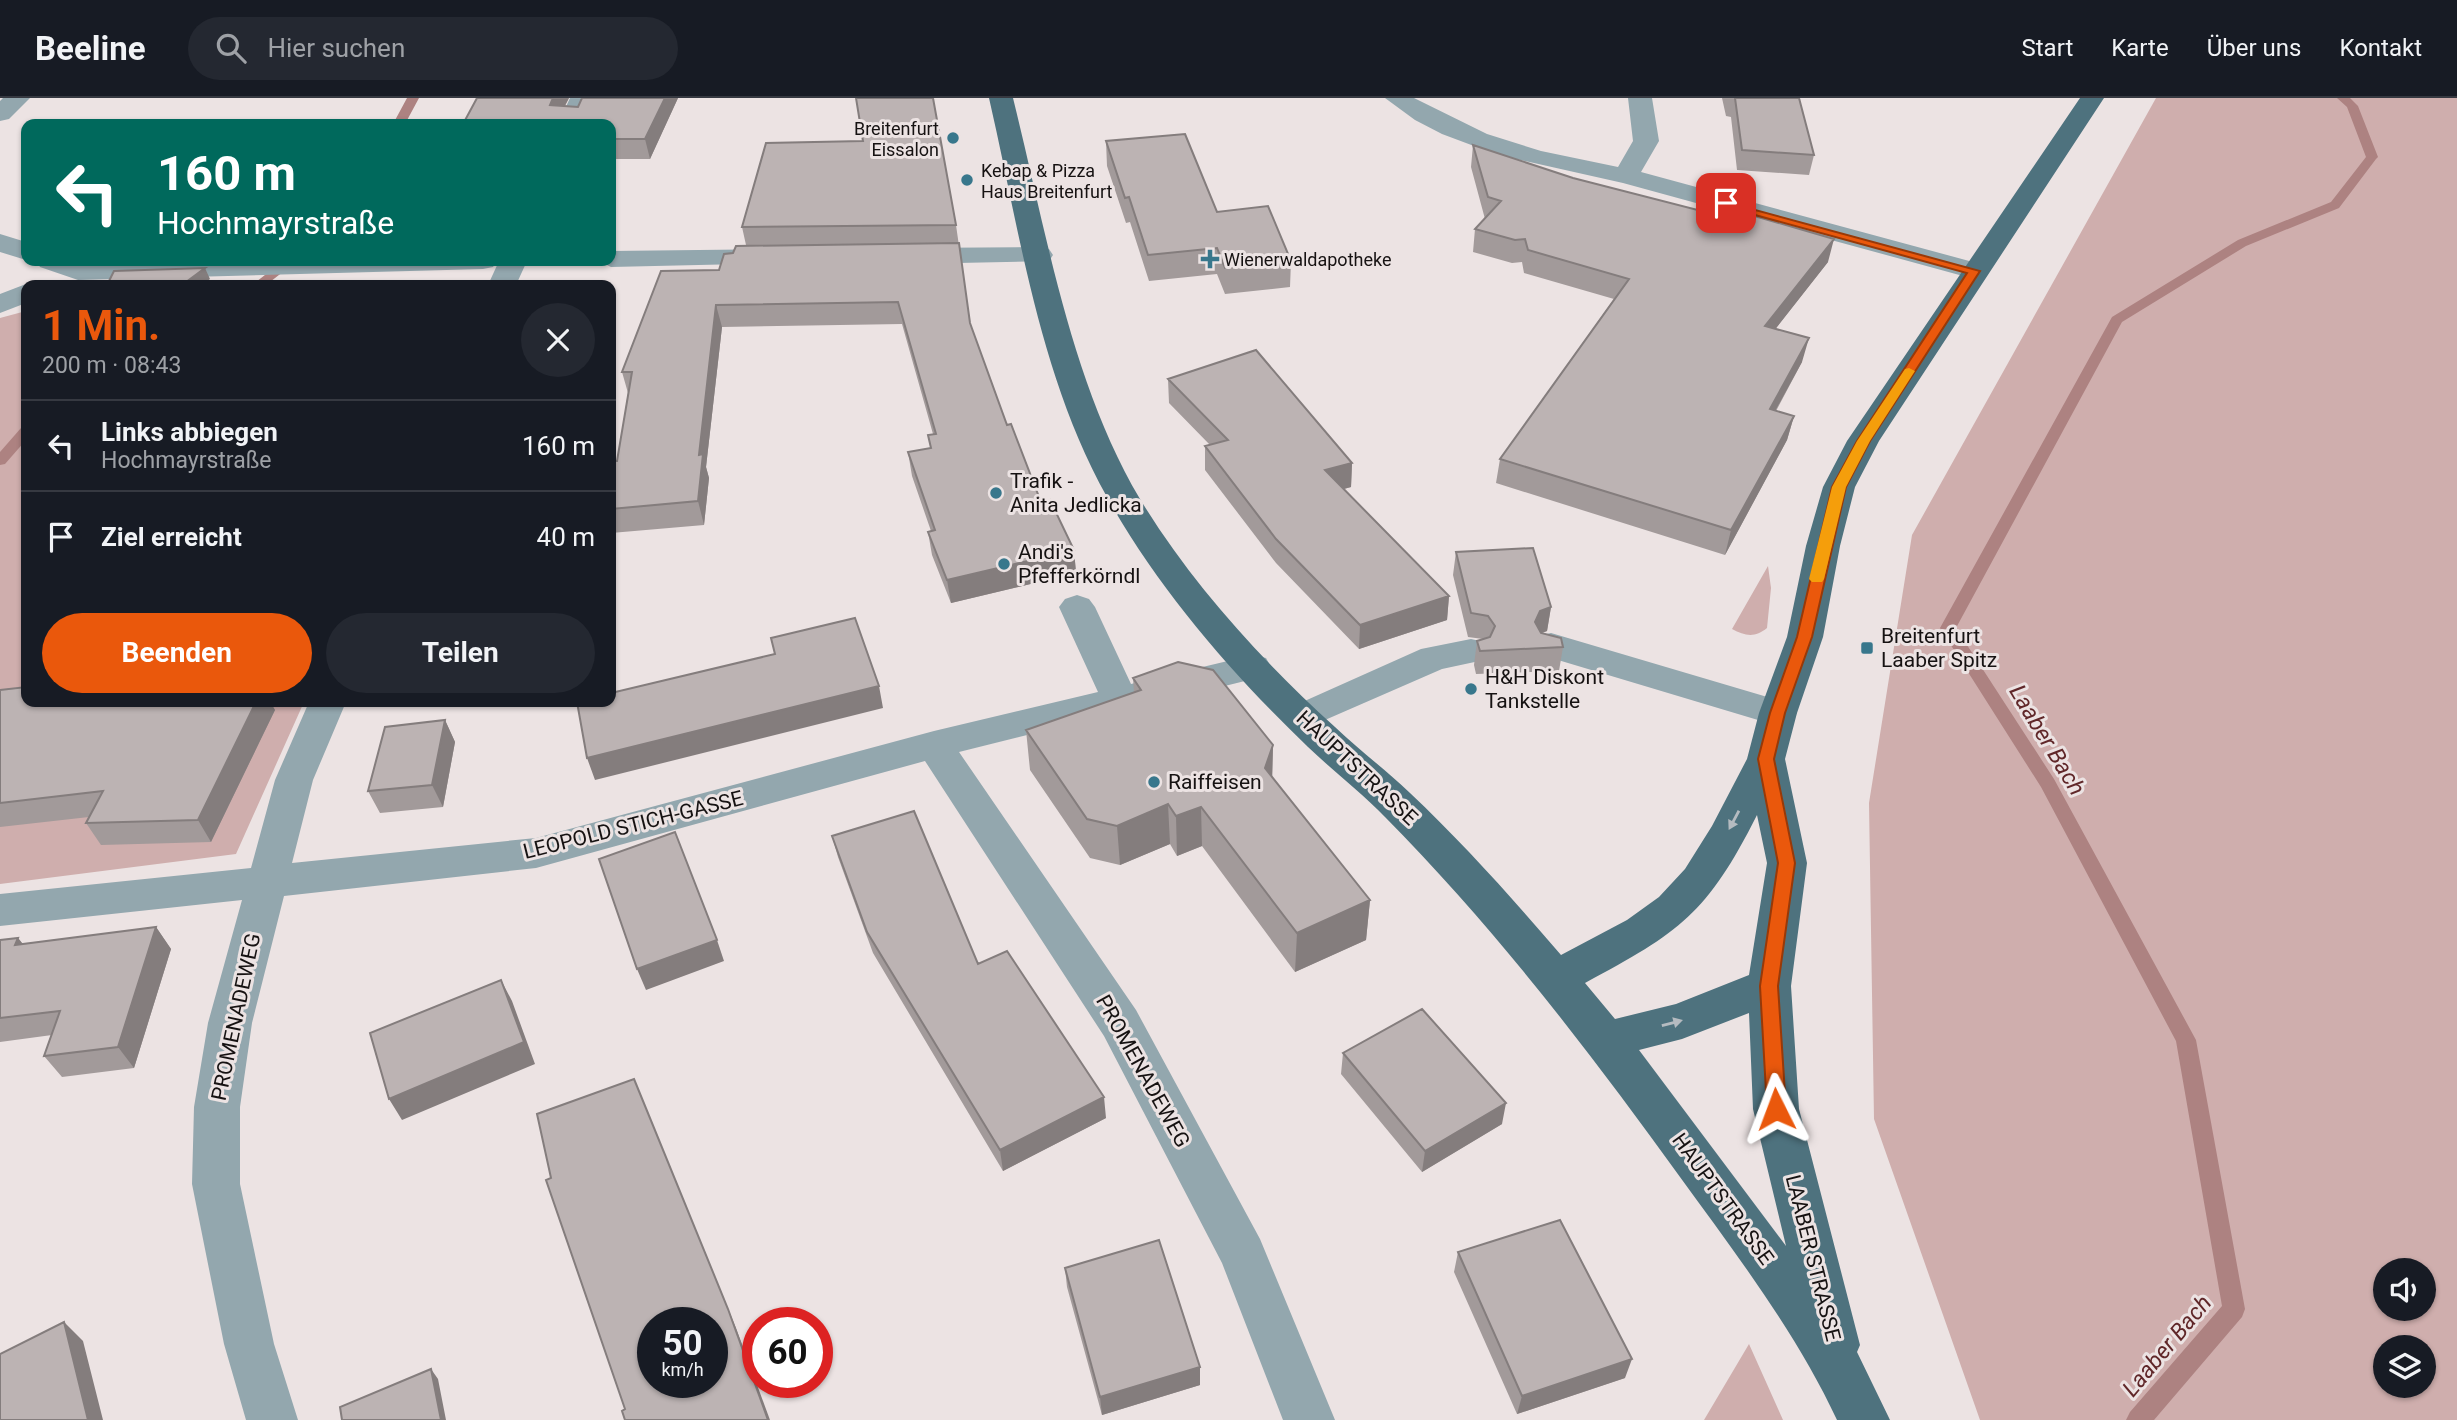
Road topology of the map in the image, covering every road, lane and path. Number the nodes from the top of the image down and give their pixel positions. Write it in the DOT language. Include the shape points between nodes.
graph roads {
  1 [pos="18,98"];
  2 [pos="582,98"];
  3 [pos="1002,98"];
  4 [pos="1397,98"];
  5 [pos="1640,98"];
  6 [pos="2092,98"];
  7 [pos="0,114"];
  8 [pos="573,119"];
  9 [pos="1626,176"];
  10 [pos="0,242"];
  11 [pos="21,250"];
  12 [pos="1040,255"];
  13 [pos="886,256"];
  14 [pos="803,257"];
  15 [pos="616,259"];
  16 [pos="63,266"];
  17 [pos="321,266"];
  18 [pos="1974,271"];
  19 [pos="78,272"];
  20 [pos="58,280"];
  21 [pos="21,295"];
  22 [pos="0,304"];
  23 [pos="1077,607"];
  24 [pos="1551,645"];
  25 [pos="1471,651"];
  26 [pos="1253,667"];
  27 [pos="1119,699"];
  28 [pos="325,707"];
  29 [pos="1778,713"];
  30 [pos="1302,717"];
  31 [pos="934,745"];
  32 [pos="1766,759"];
  33 [pos="267,879"];
  34 [pos="0,910"];
  35 [pos="1555,979"];
  36 [pos="1769,986"];
  37 [pos="1606,1040"];
  38 [pos="1852,1396"];
  39 [pos="272,1420"];
  40 [pos="1309,1420"];
  1 -- 7 [label="street"];
  2 -- 8 [label="street"];
  3 -- 12 [label="main road, HAUPTSTRASSE"];
  4 -- 9 [label="street" via="1429,120 1489,145 1555,164"];
  5 -- 9 [label="street" via="1646,141"];
  6 -- 18 [label="main road, LAABER STRASSE"];
  9 -- 18 [label="street"];
  10 -- 11 [label="street"];
  12 -- 13 [label="street"];
  12 -- 26 [label="main road, HAUPTSTRASSE" via="1066,370 1124,499 1172,572"];
  14 -- 15 [label="street"];
  16 -- 19 [label="street"];
  17 -- 19 [label="street"];
  18 -- 29 [label="main road, LAABER STRASSE" via="1863,441 1839,487 1805,637"];
  19 -- 20 [label="street"];
  21 -- 22 [label="street"];
  23 -- 27 [label="street"];
  24 -- 29 [label="street"];
  25 -- 30 [label="street" via="1434,658"];
  26 -- 27 [label="street, LEOPOLD STICH-GASSE"];
  26 -- 30 [label="main road, HAUPTSTRASSE"];
  27 -- 31 [label="street, LEOPOLD STICH-GASSE"];
  28 -- 33 [label="street, PROMENADEWEG" via="293,780"];
  29 -- 32 [label="main road, LAABER STRASSE"];
  30 -- 35 [label="main road, HAUPTSTRASSE" via="1469,878"];
  31 -- 33 [label="street, LEOPOLD STICH-GASSE" via="536,853"];
  31 -- 40 [label="street, PROMENADEWEG" via="1120,1023 1243,1255"];
  32 -- 35 [label="main road, one-way" via="1722,843 1687,895 1649,926"];
  32 -- 36 [label="main road, LAABER STRASSE" via="1787,863"];
  33 -- 34 [label="street, LEOPOLD STICH-GASSE"];
  33 -- 39 [label="street, PROMENADEWEG" via="226,1047 216,1107 216,1184 249,1344"];
  35 -- 37 [label="main road, HAUPTSTRASSE"];
  37 -- 36 [label="main road, one-way" via="1682,1021"];
  36 -- 38 [label="main road, LAABER STRASSE" via="1776,1109"];
  37 -- 38 [label="main road, HAUPTSTRASSE" via="1753,1238"];
}
